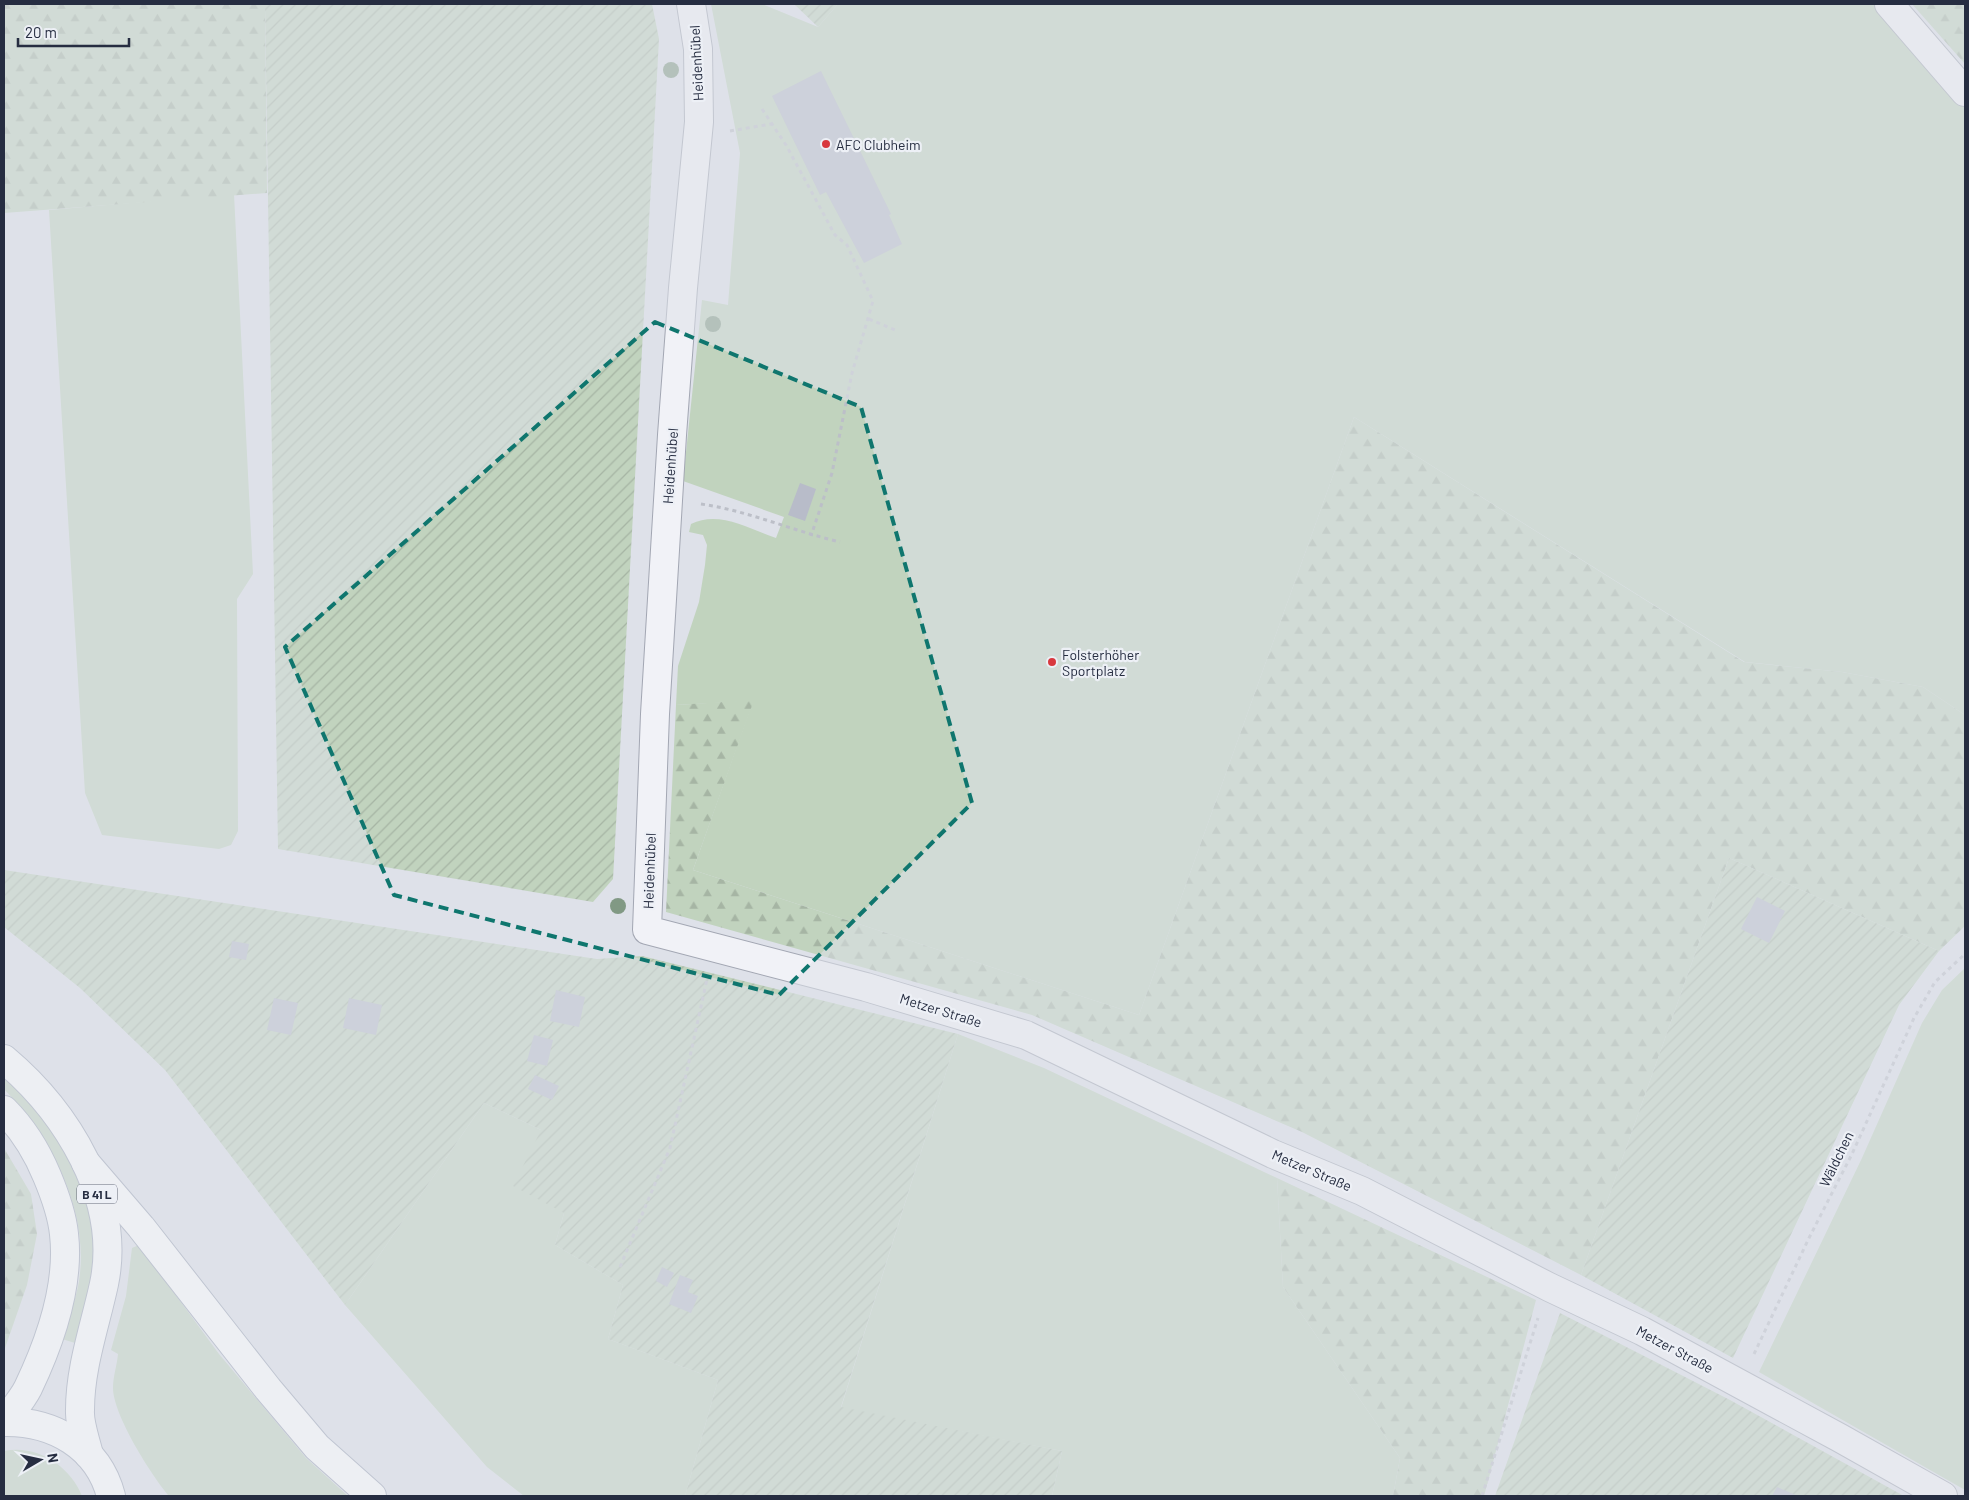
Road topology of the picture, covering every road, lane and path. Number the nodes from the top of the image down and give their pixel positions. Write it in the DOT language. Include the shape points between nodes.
graph roads {
  1 [pos="691,4"];
  2 [pos="1890,4"];
  3 [pos="1965,92"];
  4 [pos="762,109"];
  5 [pos="771,124"];
  6 [pos="698,137"];
  7 [pos="869,319"];
  8 [pos="895,330"];
  9 [pos="668,501"];
  10 [pos="811,536"];
  11 [pos="840,542"];
  12 [pos="647,930"];
  13 [pos="713,947"];
  14 [pos="1965,954"];
  15 [pos="4,1059"];
  16 [pos="4,1110"];
  17 [pos="86,1164"];
  18 [pos="620,1267"];
  19 [pos="1549,1287"];
  20 [pos="1739,1384"];
  21 [pos="4,1422"];
  22 [pos="89,1455"];
  23 [pos="112,1493"];
  24 [pos="372,1496"];
  25 [pos="1482,1496"];
  26 [pos="1943,1496"];
  1 -- 6 [label="street, Heidenhübel" via="698,49"];
  2 -- 3 [label="street"];
  4 -- 5 [label="path"];
  5 -- 6 [label="path"];
  5 -- 7 [label="path" via="836,235 846,245 873,301"];
  6 -- 9 [label="street, Heidenhübel" via="683,288"];
  7 -- 8 [label="path"];
  7 -- 10 [label="path" via="852,373 832,473"];
  9 -- 10 [label="path" via="746,512"];
  9 -- 12 [label="street, Heidenhübel" via="655,714"];
  10 -- 11 [label="path"];
  12 -- 13 [label="street, Metzer Straße"];
  13 -- 18 [label="path" via="670,1148"];
  13 -- 19 [label="street, Metzer Straße" via="866,987 1026,1035 1273,1154 1362,1191"];
  14 -- 20 [label="path, Wäldchen" via="1935,982 1914,1018 1852,1154"];
  15 -- 17 [label="main road, B 41 L" via="24,1076 57,1114"];
  16 -- 21 [label="main road, B 41 L" via="40,1160 57,1200 64,1234 64,1275 47,1343 28,1388"];
  17 -- 22 [label="main road, B 41 L" via="104,1214 107,1253 104,1282 85,1357 80,1412"];
  17 -- 24 [label="main road" via="141,1227 317,1447"];
  19 -- 20 [label="street, Metzer Straße" via="1642,1331"];
  19 -- 25 [label="path"];
  20 -- 26 [label="street, Metzer Straße"];
  21 -- 22 [label="main road" via="23,1422 52,1429 77,1443"];
  22 -- 23 [label="main road"];
}
